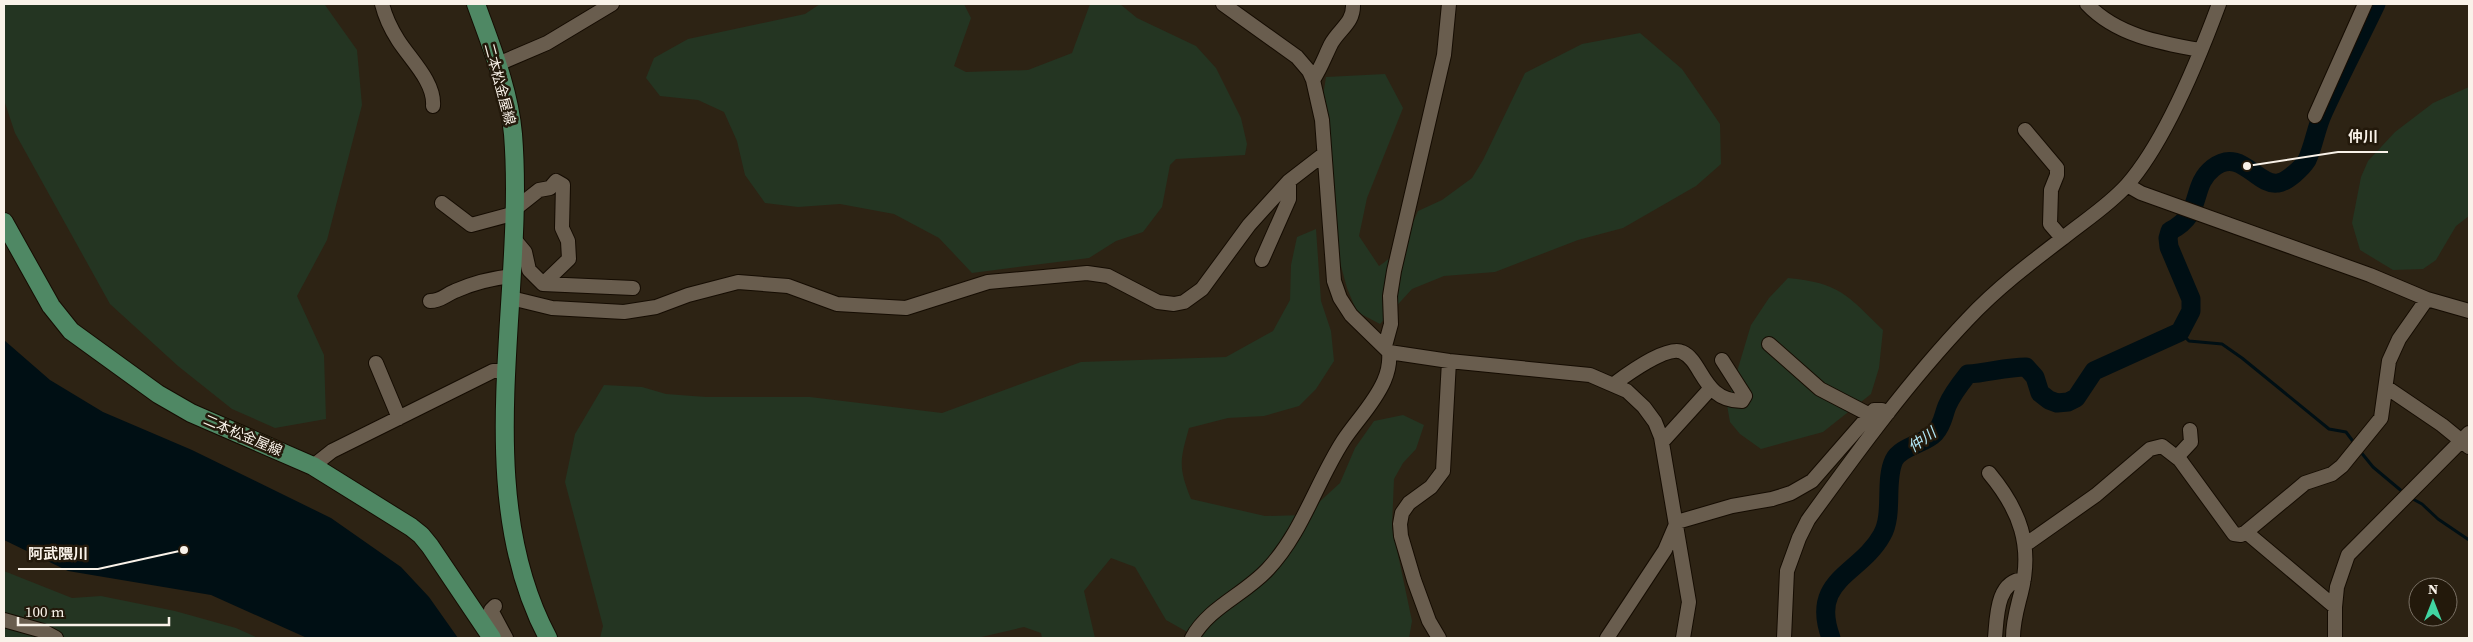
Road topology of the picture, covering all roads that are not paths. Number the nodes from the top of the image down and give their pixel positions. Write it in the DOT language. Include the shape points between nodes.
graph roads {
  1 [pos="382,4"];
  2 [pos="476,4"];
  3 [pos="612,4"];
  4 [pos="1223,4"];
  5 [pos="1353,4"];
  6 [pos="1449,4"];
  7 [pos="2087,4"];
  8 [pos="2219,4"];
  9 [pos="2364,5"];
  10 [pos="2200,50"];
  11 [pos="498,64"];
  12 [pos="1314,80"];
  13 [pos="433,106"];
  14 [pos="2315,116"];
  15 [pos="2024,130"];
  16 [pos="1324,154"];
  17 [pos="1289,181"];
  18 [pos="2127,185"];
  19 [pos="442,203"];
  20 [pos="516,211"];
  21 [pos="4,222"];
  22 [pos="2062,238"];
  23 [pos="514,240"];
  24 [pos="1262,260"];
  25 [pos="513,276"];
  26 [pos="543,284"];
  27 [pos="633,288"];
  28 [pos="511,298"];
  29 [pos="2427,299"];
  30 [pos="430,301"];
  31 [pos="2469,311"];
  32 [pos="1769,344"];
  33 [pos="1387,349"];
  34 [pos="1449,360"];
  35 [pos="1722,360"];
  36 [pos="376,362"];
  37 [pos="508,371"];
  38 [pos="1614,384"];
  39 [pos="2386,387"];
  40 [pos="1712,388"];
  41 [pos="1888,413"];
  42 [pos="1870,415"];
  43 [pos="399,418"];
  44 [pos="2190,430"];
  45 [pos="2466,440"];
  46 [pos="1662,442"];
  47 [pos="2177,457"];
  48 [pos="313,466"];
  49 [pos="1990,473"];
  50 [pos="1677,522"];
  51 [pos="2246,532"];
  52 [pos="2025,545"];
  53 [pos="2024,579"];
  54 [pos="495,606"];
  55 [pos="2335,607"];
  56 [pos="4,620"];
  57 [pos="56,638"];
  58 [pos="492,638"];
  59 [pos="506,638"];
  60 [pos="548,638"];
  61 [pos="1192,638"];
  62 [pos="1439,638"];
  63 [pos="1607,638"];
  64 [pos="1683,638"];
  65 [pos="1784,638"];
  66 [pos="1995,638"];
  67 [pos="2013,638"];
  68 [pos="2335,638"];
  1 -- 13 [label="street" via="397,39 429,88"];
  2 -- 11 [label="main road, 二本松金屋線"];
  3 -- 11 [label="street" via="547,43"];
  4 -- 12 [label="street" via="1297,57"];
  5 -- 12 [label="street" via="1354,13 1332,42"];
  6 -- 33 [label="street" via="1442,65 1394,272"];
  7 -- 10 [label="street" via="2108,22 2127,32 2160,43"];
  8 -- 10 [label="street"];
  9 -- 14 [label="street"];
  10 -- 18 [label="street" via="2162,132"];
  11 -- 20 [label="main road, 二本松金屋線" via="513,132"];
  12 -- 16 [label="street" via="1322,120"];
  15 -- 22 [label="street" via="2057,168 2050,224"];
  16 -- 17 [label="street"];
  16 -- 33 [label="street" via="1337,289 1351,315"];
  17 -- 24 [label="street" via="1289,200"];
  17 -- 28 [label="street" via="1249,224 1202,289 1184,302 1174,304 1158,302 1108,276 1087,273 988,282 906,308 838,304 788,286 738,282 656,307 624,312 552,308"];
  18 -- 22 [label="street"];
  18 -- 29 [label="street"];
  19 -- 20 [label="street" via="470,225"];
  20 -- 23 [label="main road, 二本松金屋線"];
  20 -- 26 [label="street" via="539,190 550,188 556,181 563,186 562,228 568,241 569,258"];
  21 -- 48 [label="main road, 二本松金屋線" via="51,306 71,331 158,394 191,413"];
  22 -- 41 [label="street" via="1968,319"];
  23 -- 25 [label="main road, 二本松金屋線"];
  23 -- 26 [label="street" via="525,252 529,270"];
  25 -- 28 [label="main road, 二本松金屋線"];
  25 -- 30 [label="street" via="467,286 438,301"];
  26 -- 27 [label="street"];
  28 -- 37 [label="main road, 二本松金屋線"];
  29 -- 31 [label="street"];
  29 -- 39 [label="street" via="2399,339 2389,361"];
  32 -- 42 [label="street" via="1820,389"];
  33 -- 34 [label="street"];
  33 -- 61 [label="street" via="1389,365 1384,383 1343,441 1288,544 1256,581 1203,622"];
  34 -- 38 [label="street" via="1590,375"];
  34 -- 62 [label="street" via="1443,471 1435,483 1409,503 1400,524 1414,580"];
  35 -- 40 [label="street" via="1745,396 1738,401"];
  36 -- 43 [label="street"];
  37 -- 43 [label="street" via="493,371"];
  37 -- 60 [label="main road, 二本松金屋線" via="505,455 508,500 521,566"];
  38 -- 40 [label="street" via="1658,356 1677,350 1685,354"];
  38 -- 46 [label="street" via="1644,407 1655,422"];
  39 -- 45 [label="street"];
  39 -- 51 [label="street" via="2381,418 2342,466 2332,474 2305,483"];
  40 -- 46 [label="street"];
  41 -- 42 [label="street" via="1878,409"];
  41 -- 65 [label="street" via="1798,538 1787,571"];
  42 -- 50 [label="street" via="1805,485 1772,499 1732,506"];
  43 -- 48 [label="street" via="332,451"];
  44 -- 47 [label="street" via="2191,442"];
  45 -- 55 [label="street" via="2348,555 2340,574"];
  46 -- 50 [label="street"];
  47 -- 51 [label="street" via="2234,534"];
  47 -- 52 [label="street" via="2162,446 2150,449 2096,495"];
  48 -- 58 [label="main road, 二本松金屋線" via="421,535"];
  49 -- 52 [label="street" via="2016,511"];
  50 -- 63 [label="street" via="1665,550"];
  50 -- 64 [label="street" via="1690,602"];
  51 -- 55 [label="street"];
  52 -- 53 [label="street"];
  53 -- 66 [label="street" via="2013,581 2005,588 1997,614"];
  53 -- 67 [label="street" via="2014,612"];
  54 -- 59 [label="street" via="491,610"];
  55 -- 68 [label="street"];
  56 -- 57 [label="street"];
}
